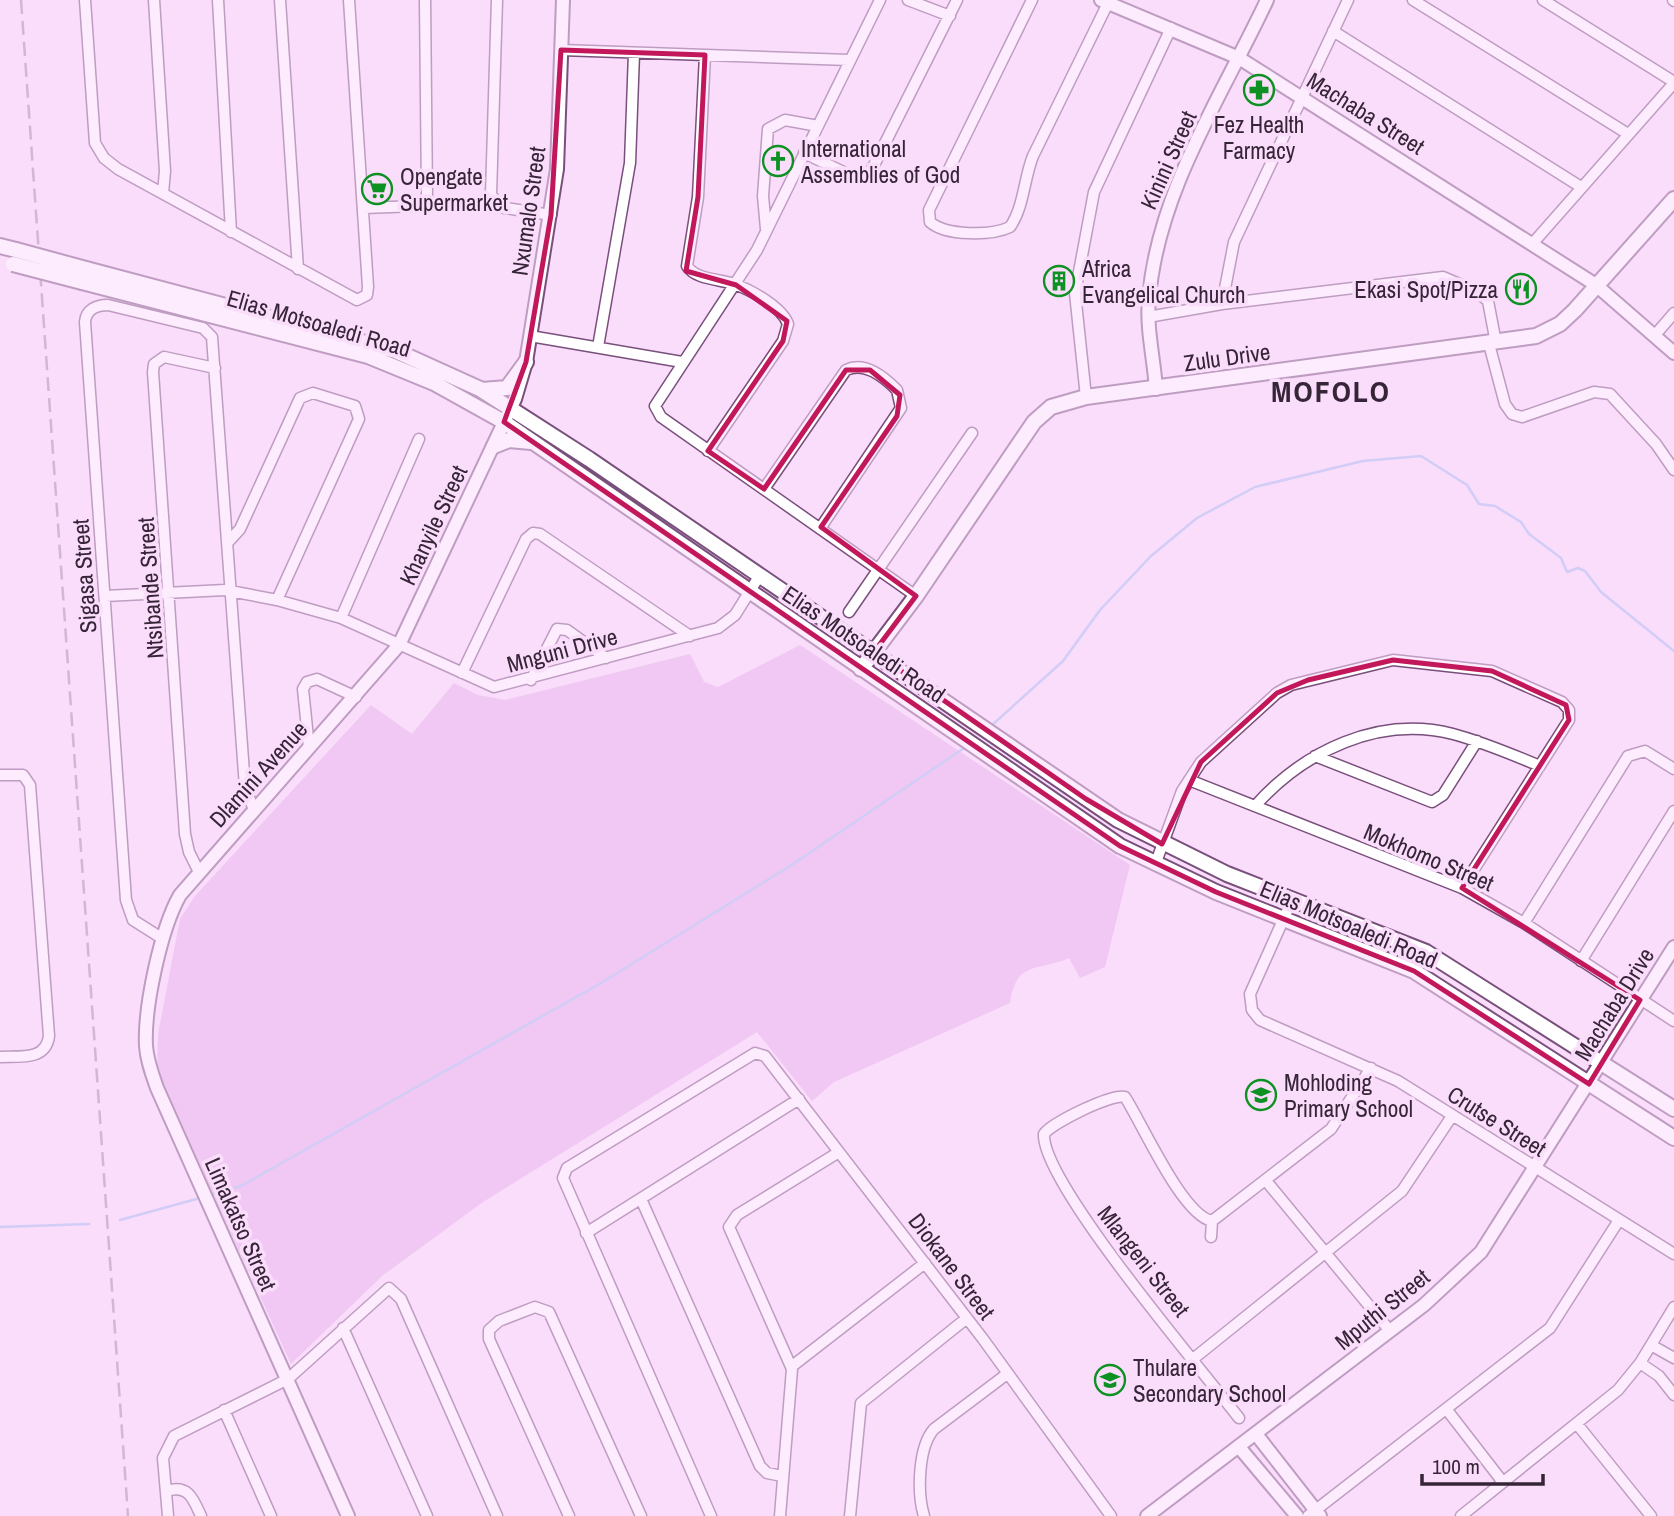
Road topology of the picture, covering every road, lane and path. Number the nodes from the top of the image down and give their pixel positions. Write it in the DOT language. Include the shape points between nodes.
graph roads {
  1 [pos="85,0"];
  2 [pos="153,0"];
  3 [pos="218,0"];
  4 [pos="280,0"];
  5 [pos="349,0"];
  6 [pos="425,0"];
  7 [pos="497,0"];
  8 [pos="563,0"];
  9 [pos="880,0"];
  10 [pos="908,0"];
  11 [pos="957,0"];
  12 [pos="1032,0"];
  13 [pos="1267,0"];
  14 [pos="1348,0"];
  15 [pos="1413,0"];
  16 [pos="1543,0"];
  17 [pos="1104,1"];
  18 [pos="950,16"];
  19 [pos="1171,28"];
  20 [pos="1333,31"];
  21 [pos="561,50"];
  22 [pos="634,53"];
  23 [pos="705,55"];
  24 [pos="1239,58"];
  25 [pos="849,60"];
  26 [pos="1674,83"];
  27 [pos="1302,98"];
  28 [pos="818,126"];
  29 [pos="1628,134"];
  30 [pos="804,153"];
  31 [pos="1581,187"];
  32 [pos="163,193"];
  33 [pos="1674,199"];
  34 [pos="363,208"];
  35 [pos="551,215"];
  36 [pos="767,231"];
  37 [pos="231,232"];
  38 [pos="1533,243"];
  39 [pos="0,246"];
  40 [pos="10,258"];
  41 [pos="298,270"];
  42 [pos="84,276"];
  43 [pos="736,285"];
  44 [pos="1596,285"];
  45 [pos="1222,304"];
  46 [pos="1674,313"];
  47 [pos="1148,317"];
  48 [pos="1655,335"];
  49 [pos="530,336"];
  50 [pos="1493,343"];
  51 [pos="598,347"];
  52 [pos="1674,354"];
  53 [pos="526,362"];
  54 [pos="682,362"];
  55 [pos="215,368"];
  56 [pos="1156,389"];
  57 [pos="480,390"];
  58 [pos="1086,397"];
  59 [pos="511,407"];
  60 [pos="504,422"];
  61 [pos="972,433"];
  62 [pos="419,439"];
  63 [pos="532,443"];
  64 [pos="494,446"];
  65 [pos="708,451"];
  66 [pos="1674,470"];
  67 [pos="764,489"];
  68 [pos="821,527"];
  69 [pos="229,541"];
  70 [pos="878,567"];
  71 [pos="760,575"];
  72 [pos="232,590"];
  73 [pos="170,593"];
  74 [pos="749,593"];
  75 [pos="105,596"];
  76 [pos="916,596"];
  77 [pos="277,600"];
  78 [pos="849,612"];
  79 [pos="341,618"];
  80 [pos="690,636"];
  81 [pos="399,645"];
  82 [pos="874,652"];
  83 [pos="606,658"];
  84 [pos="861,668"];
  85 [pos="462,673"];
  86 [pos="531,680"];
  87 [pos="356,697"];
  88 [pos="1477,741"];
  89 [pos="309,748"];
  90 [pos="1315,756"];
  91 [pos="1540,766"];
  92 [pos="1674,769"];
  93 [pos="0,775"];
  94 [pos="1189,780"];
  95 [pos="1255,806"];
  96 [pos="254,810"];
  97 [pos="1674,811"];
  98 [pos="1163,843"];
  99 [pos="1155,865"];
  100 [pos="199,872"];
  101 [pos="1462,888"];
  102 [pos="1292,900"];
  103 [pos="1284,920"];
  104 [pos="1524,923"];
  105 [pos="163,939"];
  106 [pos="1674,947"];
  107 [pos="1581,961"];
  108 [pos="1640,1000"];
  109 [pos="1674,1021"];
  110 [pos="0,1057"];
  111 [pos="1601,1065"];
  112 [pos="1371,1068"];
  113 [pos="1589,1084"];
  114 [pos="799,1099"];
  115 [pos="1674,1109"];
  116 [pos="1452,1116"];
  117 [pos="1674,1138"];
  118 [pos="839,1152"];
  119 [pos="1535,1167"];
  120 [pos="1267,1182"];
  121 [pos="641,1199"];
  122 [pos="1619,1220"];
  123 [pos="1212,1221"];
  124 [pos="586,1233"];
  125 [pos="1211,1237"];
  126 [pos="1674,1254"];
  127 [pos="1324,1255"];
  128 [pos="925,1263"];
  129 [pos="1674,1307"];
  130 [pos="967,1318"];
  131 [pos="343,1328"];
  132 [pos="1390,1331"];
  133 [pos="1651,1345"];
  134 [pos="1674,1358"];
  135 [pos="1193,1359"];
  136 [pos="1640,1363"];
  137 [pos="791,1367"];
  138 [pos="1007,1374"];
  139 [pos="288,1378"];
  140 [pos="1674,1395"];
  141 [pos="224,1410"];
  142 [pos="1447,1410"];
  143 [pos="1239,1418"];
  144 [pos="1577,1424"];
  145 [pos="1256,1434"];
  146 [pos="1239,1447"];
  147 [pos="782,1476"];
  148 [pos="1502,1481"];
  149 [pos="166,1491"];
  150 [pos="1315,1514"];
  151 [pos="168,1516"];
  152 [pos="201,1516"];
  153 [pos="271,1516"];
  154 [pos="348,1516"];
  155 [pos="427,1516"];
  156 [pos="497,1516"];
  157 [pos="569,1516"];
  158 [pos="641,1516"];
  159 [pos="711,1516"];
  160 [pos="780,1516"];
  161 [pos="850,1516"];
  162 [pos="924,1516"];
  163 [pos="1111,1516"];
  164 [pos="1147,1516"];
  165 [pos="1297,1516"];
  166 [pos="1461,1516"];
  167 [pos="1651,1516"];
  1 -- 32 [label="street" via="95,143 110,164"];
  2 -- 32 [label="street"];
  3 -- 37 [label="street"];
  4 -- 41 [label="street"];
  5 -- 34 [label="street"];
  6 -- 34 [label="street" via="427,199 418,206"];
  7 -- 35 [label="street" via="491,194 499,207"];
  8 -- 21 [label="street, Nxumalo Street"];
  9 -- 25 [label="street"];
  10 -- 18 [label="street"];
  11 -- 18 [label="street"];
  12 -- 17 [label="street" via="929,210 930,222 953,231 1003,230 1014,221 1028,168"];
  13 -- 24 [label="street, Kinini Street"];
  14 -- 20 [label="street"];
  15 -- 29 [label="street"];
  16 -- 26 [label="street"];
  17 -- 19 [label="street, Machaba Street"];
  18 -- 30 [label="street" via="869,175 858,178"];
  19 -- 24 [label="street, Machaba Street"];
  19 -- 58 [label="street" via="1094,192 1075,293"];
  20 -- 27 [label="street"];
  20 -- 31 [label="street"];
  21 -- 22 [label="street"];
  21 -- 35 [label="street, Nxumalo Street"];
  22 -- 23 [label="street"];
  22 -- 51 [label="street" via="630,163"];
  23 -- 25 [label="street"];
  23 -- 43 [label="street" via="698,197 687,262 692,272"];
  24 -- 27 [label="street, Machaba Street"];
  24 -- 47 [label="street, Kinini Street" via="1172,193 1156,250"];
  25 -- 28 [label="street"];
  26 -- 29 [label="street"];
  27 -- 38 [label="street, Machaba Street"];
  27 -- 45 [label="street" via="1234,242"];
  28 -- 30 [label="street"];
  28 -- 36 [label="street" via="785,120 768,129 763,196"];
  29 -- 31 [label="street"];
  30 -- 36 [label="street"];
  31 -- 38 [label="street"];
  32 -- 37 [label="street"];
  33 -- 44 [label="main road, Zulu Drive"];
  34 -- 41 [label="street" via="368,291 363,298 352,300"];
  35 -- 49 [label="street, Nxumalo Street"];
  36 -- 43 [label="street"];
  37 -- 41 [label="street"];
  38 -- 44 [label="street, Machaba Street"];
  39 -- 40 [label="main road, Elias Motsoaledi Road"];
  40 -- 42 [label="main road, Elias Motsoaledi Road, bridge"];
  42 -- 57 [label="main road, Elias Motsoaledi Road" via="356,338 441,369"];
  42 -- 60 [label="main road, Elias Motsoaledi Road" via="368,356 434,383"];
  43 -- 54 [label="street"];
  43 -- 65 [label="street" via="784,315 788,331"];
  44 -- 48 [label="street"];
  44 -- 50 [label="main road, Zulu Drive" via="1552,329"];
  45 -- 47 [label="street"];
  45 -- 50 [label="street" via="1443,277 1488,301"];
  46 -- 48 [label="street"];
  47 -- 56 [label="street, Kinini Street"];
  48 -- 52 [label="street"];
  49 -- 51 [label="street"];
  49 -- 53 [label="street, Nxumalo Street"];
  50 -- 56 [label="main road, Zulu Drive"];
  50 -- 66 [label="street" via="1505,404 1512,414 1522,416 1594,392 1610,394"];
  51 -- 54 [label="street"];
  53 -- 57 [label="main road" via="507,388"];
  53 -- 59 [label="street, Nxumalo Street"];
  54 -- 65 [label="street" via="655,406 661,417"];
  55 -- 69 [label="street"];
  55 -- 73 [label="street, Ntsibande Street" via="170,357 159,359 153,368"];
  55 -- 75 [label="street, Sigasa Street" via="213,340 204,328 108,305 93,308 86,318"];
  56 -- 58 [label="main road, Zulu Drive"];
  57 -- 59 [label="main road, Elias Motsoaledi Road"];
  58 -- 76 [label="main road, Zulu Drive" via="1051,407 1034,422"];
  59 -- 60 [label="street, Nxumalo Street"];
  59 -- 71 [label="main road, Elias Motsoaledi Road"];
  60 -- 63 [label="main road, Elias Motsoaledi Road"];
  60 -- 64 [label="street, Khanyile Street"];
  61 -- 70 [label="street"];
  62 -- 79 [label="street"];
  63 -- 64 [label="main road" via="509,440"];
  63 -- 74 [label="main road, Elias Motsoaledi Road"];
  64 -- 81 [label="street, Khanyile Street"];
  65 -- 67 [label="street"];
  67 -- 68 [label="street"];
  67 -- 68 [label="street" via="846,370 859,366 870,370 897,390 901,408"];
  68 -- 70 [label="street"];
  69 -- 72 [label="street"];
  69 -- 77 [label="street" via="240,529 300,398 310,393 355,406 359,419"];
  70 -- 76 [label="street"];
  70 -- 78 [label="street"];
  71 -- 74 [label="street, Mnguni Drive"];
  71 -- 82 [label="main road, Elias Motsoaledi Road"];
  72 -- 73 [label="street, Mnguni Drive"];
  72 -- 77 [label="street, Mnguni Drive"];
  72 -- 96 [label="street" via="245,787"];
  73 -- 75 [label="street, Mnguni Drive"];
  73 -- 100 [label="street, Ntsibande Street" via="185,834"];
  74 -- 80 [label="street, Mnguni Drive" via="727,623"];
  74 -- 84 [label="main road, Elias Motsoaledi Road"];
  75 -- 105 [label="street, Sigasa Street" via="127,908 141,929"];
  76 -- 82 [label="main road, Zulu Drive"];
  77 -- 79 [label="street, Mnguni Drive"];
  79 -- 81 [label="street, Mnguni Drive"];
  80 -- 83 [label="street, Mnguni Drive"];
  80 -- 85 [label="street" via="533,533 526,539"];
  81 -- 85 [label="street, Mnguni Drive"];
  81 -- 87 [label="street, Dlamini Avenue"];
  82 -- 84 [label="main road, Zulu Drive"];
  82 -- 98 [label="main road, Elias Motsoaledi Road" via="1118,820"];
  83 -- 86 [label="street, Mnguni Drive"];
  83 -- 86 [label="street" via="567,630 557,629"];
  84 -- 99 [label="main road, Elias Motsoaledi Road" via="1101,834"];
  85 -- 86 [label="street, Mnguni Drive" via="494,687"];
  87 -- 89 [label="street, Dlamini Avenue"];
  87 -- 89 [label="street" via="317,679 307,682 303,689"];
  88 -- 90 [label="street" via="1404,729 1357,737"];
  88 -- 90 [label="street" via="1443,795 1432,802"];
  88 -- 91 [label="street"];
  89 -- 96 [label="street, Dlamini Avenue"];
  90 -- 95 [label="street"];
  91 -- 94 [label="street" via="1569,720 1569,710 1562,702 1492,671 1405,660 1376,662 1277,693 1210,752"];
  91 -- 101 [label="street"];
  92 -- 104 [label="street" via="1645,751 1628,756"];
  93 -- 110 [label="street" via="21,775 30,785 49,1029 47,1047 39,1054"];
  94 -- 95 [label="street, Mokhomo Street"];
  94 -- 98 [label="street"];
  95 -- 101 [label="street, Mokhomo Street"];
  96 -- 100 [label="street, Dlamini Avenue"];
  97 -- 107 [label="street"];
  98 -- 99 [label="street"];
  98 -- 102 [label="main road, Elias Motsoaledi Road"];
  99 -- 103 [label="main road, Elias Motsoaledi Road"];
  100 -- 105 [label="street, Dlamini Avenue" via="172,908"];
  101 -- 104 [label="street, Mokhomo Street"];
  102 -- 103 [label="street, Crutse Street"];
  102 -- 111 [label="main road, Elias Motsoaledi Road" via="1426,952"];
  103 -- 112 [label="street, Crutse Street" via="1250,994 1256,1016"];
  103 -- 113 [label="main road, Elias Motsoaledi Road" via="1414,971"];
  104 -- 107 [label="street, Mokhomo Street"];
  105 -- 139 [label="street, Limakatso Street" via="147,1023 148,1063"];
  106 -- 108 [label="street, Machaba Drive"];
  107 -- 108 [label="street, Mokhomo Street"];
  108 -- 109 [label="street, Mokhomo Street"];
  108 -- 111 [label="street, Machaba Drive"];
  111 -- 113 [label="street, Machaba Drive"];
  111 -- 115 [label="main road, Elias Motsoaledi Road"];
  112 -- 116 [label="street, Crutse Street"];
  112 -- 120 [label="street" via="1335,1125"];
  113 -- 117 [label="main road, Elias Motsoaledi Road"];
  113 -- 119 [label="street, Mputhi Street"];
  114 -- 118 [label="street, Diokane Street"];
  114 -- 121 [label="street"];
  114 -- 124 [label="street, Diokane Street" via="765,1056 751,1054 567,1168 563,1178"];
  116 -- 119 [label="street, Crutse Street"];
  116 -- 127 [label="street" via="1402,1191"];
  118 -- 128 [label="street, Diokane Street"];
  118 -- 137 [label="street" via="737,1215 729,1227"];
  119 -- 122 [label="street, Crutse Street"];
  119 -- 132 [label="street, Mputhi Street" via="1480,1252"];
  120 -- 123 [label="street"];
  120 -- 127 [label="street"];
  121 -- 124 [label="street"];
  121 -- 147 [label="street" via="760,1466"];
  122 -- 126 [label="street, Crutse Street"];
  122 -- 142 [label="street" via="1557,1320"];
  123 -- 125 [label="street"];
  123 -- 135 [label="street, Mlangeni Street" via="1198,1213 1161,1163 1125,1097 1117,1096 1046,1131 1044,1143 1076,1207"];
  124 -- 159 [label="street"];
  127 -- 132 [label="street"];
  127 -- 135 [label="street"];
  128 -- 130 [label="street, Diokane Street"];
  128 -- 137 [label="street"];
  129 -- 133 [label="street"];
  130 -- 138 [label="street, Diokane Street"];
  130 -- 161 [label="street" via="861,1402"];
  131 -- 139 [label="street"];
  131 -- 155 [label="street"];
  131 -- 156 [label="street" via="387,1290 392,1289 401,1299"];
  132 -- 145 [label="street, Mputhi Street"];
  133 -- 134 [label="street"];
  133 -- 136 [label="street"];
  135 -- 143 [label="street, Mlangeni Street"];
  136 -- 140 [label="street" via="1659,1376"];
  136 -- 144 [label="street" via="1619,1390"];
  137 -- 147 [label="street"];
  138 -- 162 [label="street" via="927,1439 921,1495"];
  138 -- 163 [label="street, Diokane Street"];
  139 -- 141 [label="street"];
  139 -- 154 [label="street, Limakatso Street"];
  141 -- 149 [label="street" via="180,1431 169,1443 163,1458"];
  141 -- 153 [label="street"];
  142 -- 148 [label="street"];
  142 -- 150 [label="street"];
  144 -- 148 [label="street"];
  144 -- 167 [label="street"];
  145 -- 146 [label="street, Mputhi Street"];
  145 -- 150 [label="street"];
  146 -- 164 [label="street, Mputhi Street"];
  146 -- 165 [label="street"];
  147 -- 160 [label="street"];
  148 -- 166 [label="street"];
  149 -- 151 [label="street"];
  149 -- 152 [label="street" via="180,1488 188,1492"];
  157 -- 158 [label="street" via="489,1339 491,1327 499,1321 535,1307 549,1312"];
}
